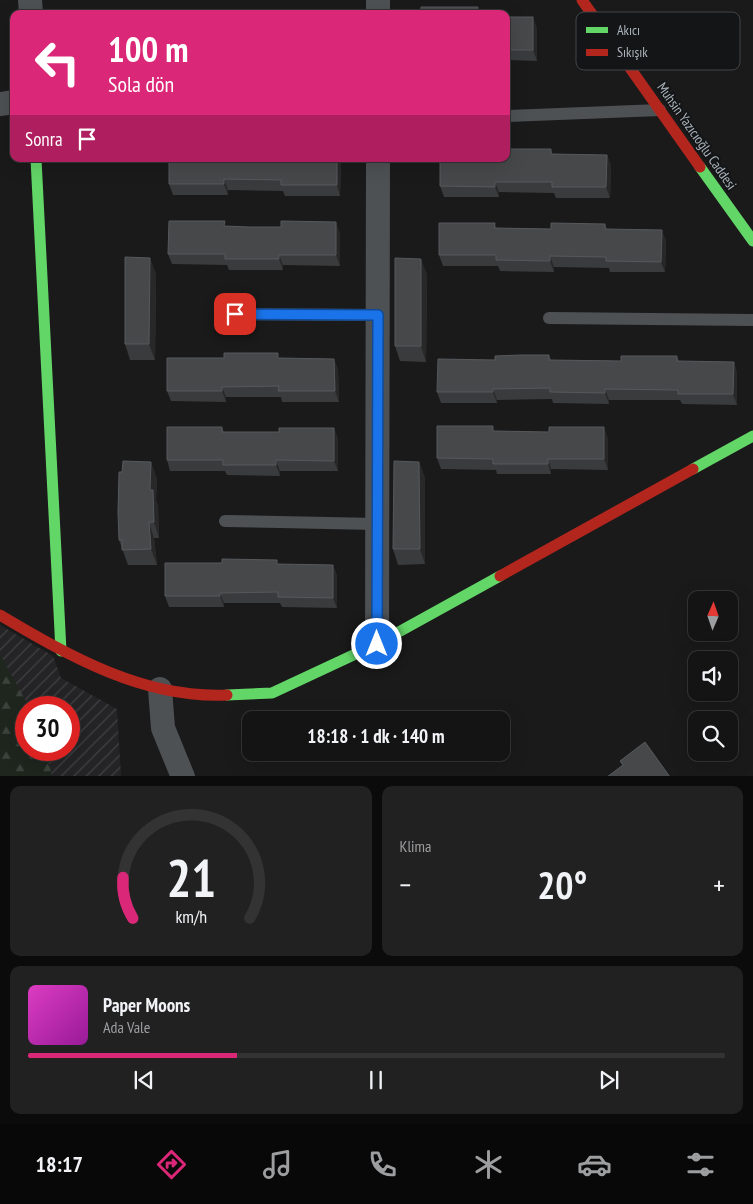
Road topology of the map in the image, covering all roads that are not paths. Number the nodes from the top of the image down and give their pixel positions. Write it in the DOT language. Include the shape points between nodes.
graph roads {
  1 [pos="582,0"];
  2 [pos="591,12"];
  3 [pos="632,70"];
  4 [pos="660,110"];
  5 [pos="510,116"];
  6 [pos="36,162"];
  7 [pos="378,162"];
  8 [pos="753,241"];
  9 [pos="235,314"];
  10 [pos="378,315"];
  11 [pos="549,318"];
  12 [pos="753,320"];
  13 [pos="753,436"];
  14 [pos="225,521"];
  15 [pos="377,524"];
  16 [pos="0,615"];
  17 [pos="377,644"];
  18 [pos="61,650"];
  19 [pos="160,689"];
  20 [pos="183,776"];
  1 -- 2 [label="street, Muhsin Yazıcıoğlu Caddesi"];
  3 -- 4 [label="street, Muhsin Yazıcıoğlu Caddesi"];
  4 -- 5 [label="lane"];
  4 -- 8 [label="street, Muhsin Yazıcıoğlu Caddesi"];
  6 -- 18 [label="street"];
  7 -- 10 [label="street"];
  9 -- 10 [label="lane"];
  10 -- 15 [label="street"];
  11 -- 12 [label="lane"];
  13 -- 17 [label="street"];
  14 -- 15 [label="lane"];
  15 -- 17 [label="street"];
  16 -- 18 [label="street"];
  17 -- 19 [label="street" via="272,693 208,696"];
  18 -- 19 [label="street" via="129,680"];
  19 -- 20 [label="street" via="163,728"];
}
